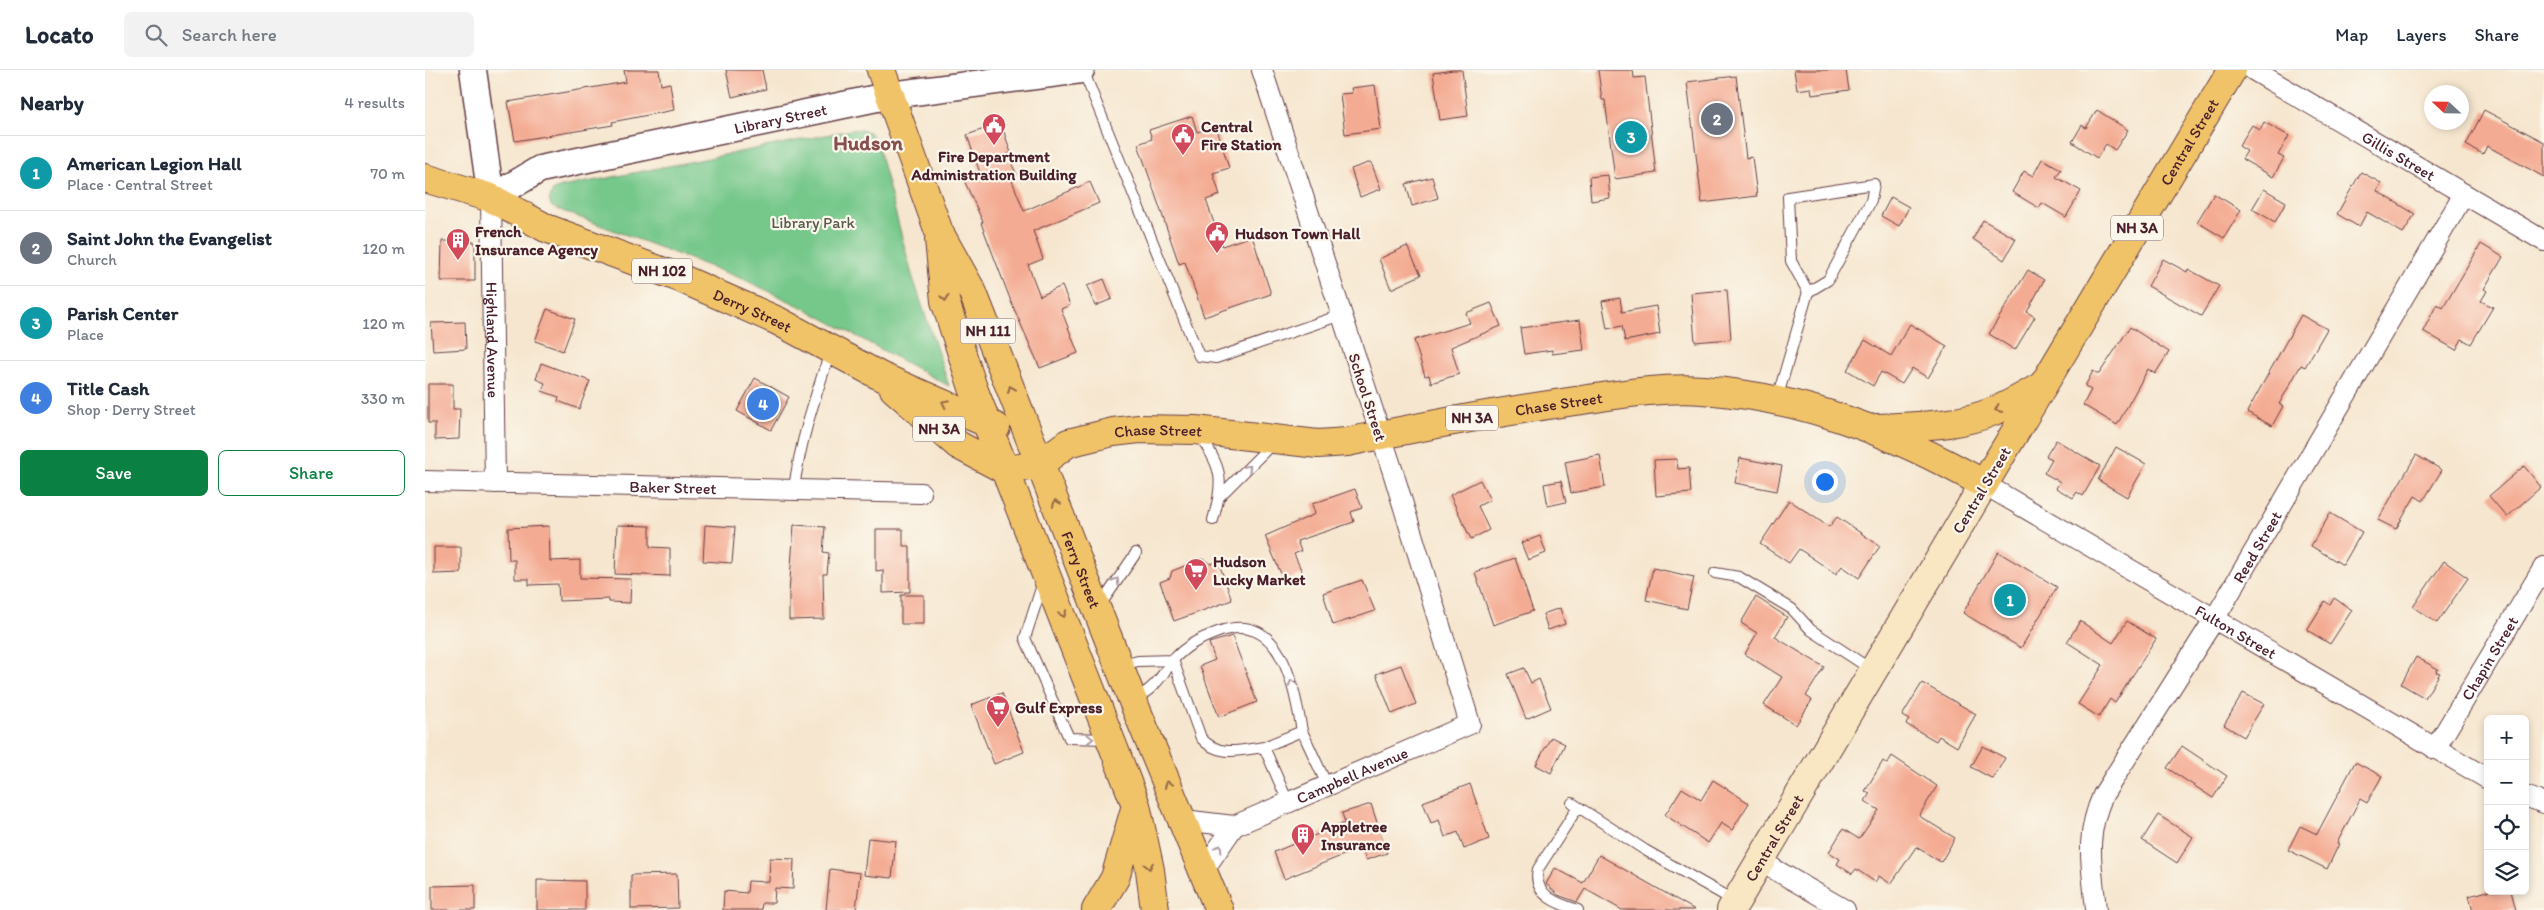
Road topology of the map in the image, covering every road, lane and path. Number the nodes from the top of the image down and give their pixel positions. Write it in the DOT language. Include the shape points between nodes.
graph roads {
  1 [pos="473,70"];
  2 [pos="1076,70"];
  3 [pos="1262,70"];
  4 [pos="2232,70"];
  5 [pos="2253,70"];
  6 [pos="886,82"];
  7 [pos="425,178"];
  8 [pos="2464,194"];
  9 [pos="491,198"];
  10 [pos="939,232"];
  11 [pos="2544,241"];
  12 [pos="1808,292"];
  13 [pos="1341,315"];
  14 [pos="832,349"];
  15 [pos="880,376"];
  16 [pos="2042,386"];
  17 [pos="1777,400"];
  18 [pos="988,425"];
  19 [pos="1873,428"];
  20 [pos="1195,430"];
  21 [pos="1030,434"];
  22 [pos="1381,435"];
  23 [pos="1277,440"];
  24 [pos="1068,443"];
  25 [pos="1041,463"];
  26 [pos="1007,471"];
  27 [pos="425,481"];
  28 [pos="495,482"];
  29 [pos="1984,484"];
  30 [pos="794,489"];
  31 [pos="921,493"];
  32 [pos="1219,497"];
  33 [pos="1213,520"];
  34 [pos="1137,553"];
  35 [pos="2544,567"];
  36 [pos="1046,572"];
  37 [pos="1715,573"];
  38 [pos="1097,610"];
  39 [pos="2215,618"];
  40 [pos="1173,660"];
  41 [pos="1119,666"];
  42 [pos="1873,670"];
  43 [pos="1132,699"];
  44 [pos="1470,724"];
  45 [pos="1302,731"];
  46 [pos="1111,739"];
  47 [pos="1265,747"];
  48 [pos="2435,748"];
  49 [pos="2484,777"];
  50 [pos="1327,785"];
  51 [pos="2529,797"];
  52 [pos="1288,802"];
  53 [pos="2544,803"];
  54 [pos="1136,806"];
  55 [pos="1183,820"];
  56 [pos="1234,826"];
  57 [pos="1760,861"];
  58 [pos="1203,871"];
  59 [pos="1733,906"];
  60 [pos="1096,910"];
  61 [pos="1155,910"];
  62 [pos="1219,910"];
  63 [pos="1579,910"];
  64 [pos="1845,910"];
  65 [pos="2096,910"];
  1 -- 9 [label="street"];
  2 -- 6 [label="street, Library Street"];
  2 -- 13 [label="lane" via="1199,356 1216,358"];
  3 -- 13 [label="street, School Street"];
  4 -- 16 [label="main road, Central Street / NH 3A"];
  5 -- 8 [label="street, Gillis Street"];
  6 -- 9 [label="street, Library Street" via="540,169"];
  6 -- 10 [label="main road, Ferry Street / NH 111"];
  7 -- 9 [label="main road, Derry Street / NH 102"];
  8 -- 11 [label="street, Gillis Street"];
  8 -- 39 [label="street, Reed Street"];
  9 -- 14 [label="main road, Derry Street / NH 102" via="546,228 681,278"];
  9 -- 28 [label="street, Highland Avenue"];
  10 -- 18 [label="main road, Ferry Street / NH 111, one-way" via="945,301"];
  21 -- 10 [label="main road, Ferry Street / NH 111, one-way" via="973,293"];
  12 -- 12 [label="lane" via="1828,280 1871,201 1874,184 1788,197 1791,261"];
  12 -- 17 [label="lane"];
  13 -- 22 [label="street, School Street"];
  14 -- 15 [label="main road, Derry Street / NH 102"];
  14 -- 30 [label="lane" via="806,424"];
  18 -- 15 [label="main road, Derry Street / NH 3A, one-way"];
  15 -- 26 [label="main road, Derry Street / NH 3A" via="958,445"];
  16 -- 19 [label="main road, NH 3A, one-way" via="1994,411 1964,421 1934,426"];
  16 -- 29 [label="main road, Central Street / NH 3A"];
  17 -- 19 [label="main road, Chase Street / NH 3A" via="1824,411"];
  17 -- 22 [label="main road, Chase Street / NH 3A" via="1701,390 1662,390 1537,406"];
  18 -- 21 [label="main road, Derry Street / NH 3A"];
  18 -- 26 [label="main road, Ferry Street / NH 111"];
  19 -- 29 [label="main road, Chase Street / NH 3A"];
  20 -- 23 [label="main road, Chase Street / NH 3A"];
  20 -- 24 [label="main road, Chase Street / NH 3A" via="1139,429"];
  20 -- 32 [label="lane" via="1215,456 1219,468"];
  21 -- 24 [label="main road, NH 3A"];
  21 -- 25 [label="main road, Ferry Street / NH 111"];
  22 -- 23 [label="main road, Chase Street / NH 3A" via="1318,444"];
  22 -- 44 [label="street, School Street"];
  32 -- 23 [label="lane, one-way"];
  24 -- 25 [label="main road, Chase Street / NH 3A"];
  25 -- 26 [label="main road, Chase Street / NH 3A"];
  38 -- 25 [label="main road, Ferry Street / NH 111, one-way"];
  26 -- 36 [label="main road, Ferry Street / NH 111"];
  27 -- 28 [label="street, Baker Street"];
  28 -- 30 [label="street, Baker Street"];
  29 -- 39 [label="street, Fulton Street"];
  29 -- 42 [label="main road, Central Street"];
  30 -- 31 [label="street, Baker Street"];
  32 -- 33 [label="lane"];
  38 -- 34 [label="lane, one-way"];
  35 -- 48 [label="street, Chapin Street"];
  36 -- 46 [label="main road, Ferry Street / NH 111, one-way"];
  36 -- 46 [label="lane, one-way" via="1025,638 1069,738"];
  37 -- 42 [label="lane" via="1739,577 1792,609 1811,630"];
  38 -- 41 [label="main road, Ferry Street / NH 111"];
  39 -- 48 [label="street, Fulton Street"];
  39 -- 65 [label="street, Reed Street" via="2103,795 2093,818 2090,845"];
  40 -- 41 [label="lane" via="1138,660"];
  40 -- 43 [label="lane" via="1159,681 1143,695"];
  45 -- 40 [label="lane, one-way" via="1287,666 1272,643 1262,636 1246,630 1223,630 1193,641"];
  40 -- 47 [label="lane" via="1201,738 1209,747 1219,751"];
  41 -- 43 [label="main road, Ferry Street / NH 111"];
  42 -- 57 [label="main road, Central Street"];
  55 -- 43 [label="main road, Ferry Street / NH 111, one-way"];
  44 -- 50 [label="street, Campbell Avenue"];
  45 -- 47 [label="lane"];
  45 -- 50 [label="lane"];
  46 -- 54 [label="main road, Ferry Street / NH 111"];
  47 -- 52 [label="lane"];
  48 -- 49 [label="street, Fulton Street"];
  50 -- 52 [label="street, Campbell Avenue"];
  51 -- 53 [label="street"];
  52 -- 56 [label="street, Campbell Avenue"];
  54 -- 60 [label="main road" via="1115,878"];
  54 -- 61 [label="main road, Ferry Street / NH 111, one-way"];
  55 -- 56 [label="street"];
  55 -- 58 [label="main road, Ferry Street / NH 111"];
  58 -- 56 [label="street, one-way"];
  57 -- 59 [label="main road, Central Street"];
  57 -- 64 [label="street"];
  58 -- 62 [label="main road, Ferry Street / NH 111"];
  59 -- 63 [label="lane" via="1575,805 1536,878 1543,893"];
}
